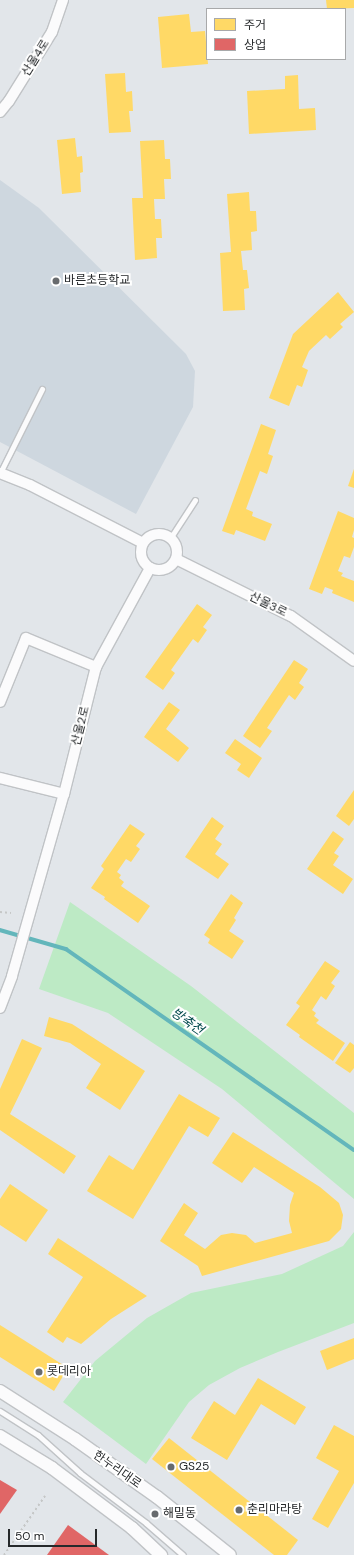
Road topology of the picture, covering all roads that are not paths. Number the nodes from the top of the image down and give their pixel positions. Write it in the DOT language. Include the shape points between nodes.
graph roads {
  1 [pos="63,0"];
  2 [pos="0,112"];
  3 [pos="42,389"];
  4 [pos="0,473"];
  5 [pos="195,500"];
  6 [pos="171,538"];
  7 [pos="143,543"];
  8 [pos="176,559"];
  9 [pos="150,568"];
  10 [pos="354,661"];
  11 [pos="96,668"];
  12 [pos="0,702"];
  13 [pos="0,778"];
  14 [pos="64,794"];
  15 [pos="0,1008"];
  16 [pos="0,1391"];
  17 [pos="0,1410"];
  18 [pos="0,1436"];
  19 [pos="161,1555"];
  20 [pos="183,1555"];
  21 [pos="230,1555"];
  1 -- 2 [label="street, 산울4로" via="52,32"];
  3 -- 4 [label="lane"];
  4 -- 7 [label="street" via="30,485"];
  5 -- 6 [label="lane"];
  6 -- 7 [label="street" via="166,534 154,534"];
  6 -- 8 [label="street" via="177,548"];
  7 -- 9 [label="street" via="140,552"];
  8 -- 9 [label="street" via="168,568"];
  8 -- 10 [label="street, 산울3로" via="292,616"];
  9 -- 11 [label="street, 산울2로"];
  11 -- 12 [label="street" via="26,638"];
  11 -- 14 [label="street, 산울2로"];
  13 -- 14 [label="street"];
  14 -- 15 [label="street, 산울2로" via="12,976"];
  16 -- 21 [label="street, 한누리대로" via="75,1439 157,1497"];
  17 -- 20 [label="lane" via="38,1435 80,1473"];
  18 -- 19 [label="street" via="52,1468 132,1528"];
}
